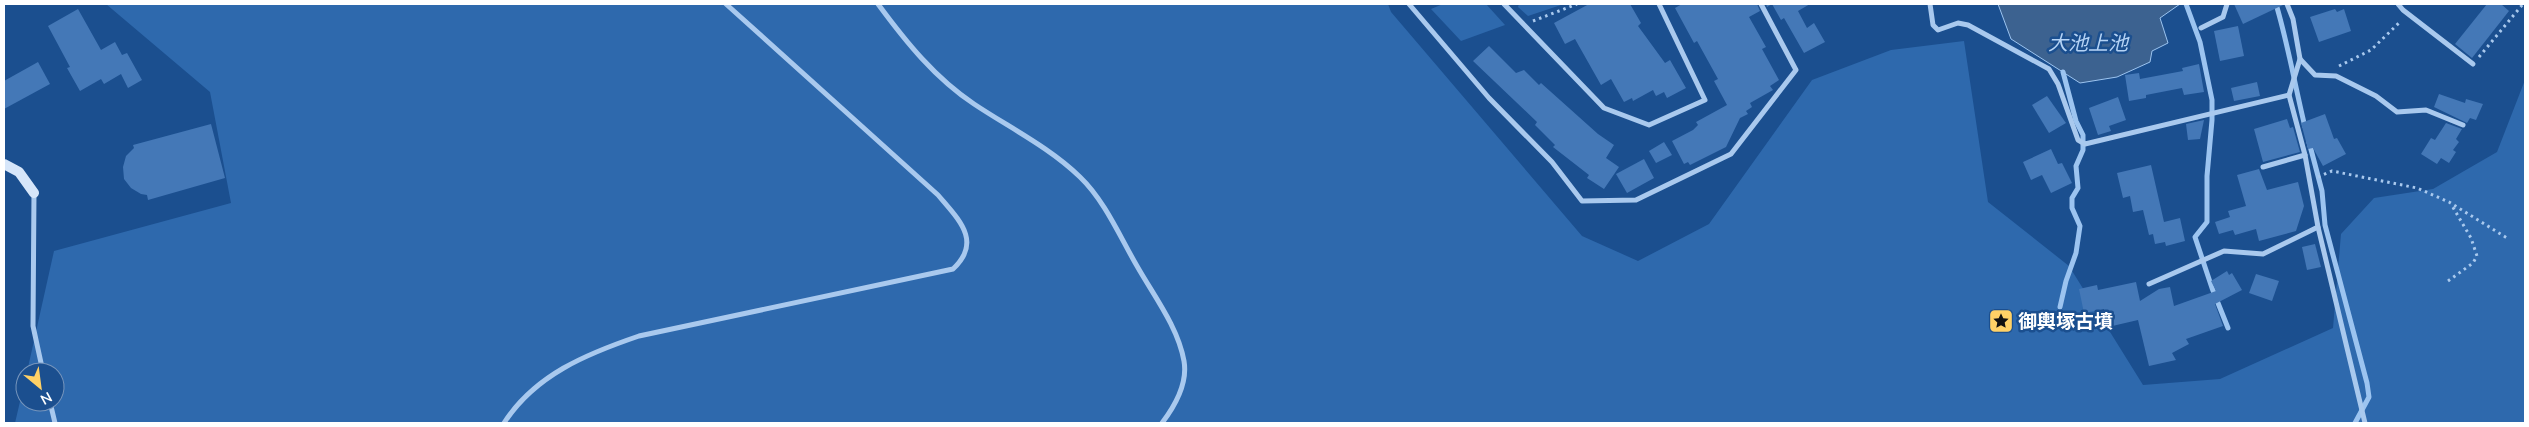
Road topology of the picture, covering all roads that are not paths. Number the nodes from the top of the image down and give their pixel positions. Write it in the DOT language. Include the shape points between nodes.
graph roads {
  1 [pos="726,4"];
  2 [pos="878,4"];
  3 [pos="1409,4"];
  4 [pos="1505,4"];
  5 [pos="1659,4"];
  6 [pos="1761,4"];
  7 [pos="1930,4"];
  8 [pos="2226,4"];
  9 [pos="2287,4"];
  10 [pos="2398,4"];
  11 [pos="2201,28"];
  12 [pos="2300,59"];
  13 [pos="2474,64"];
  14 [pos="2289,95"];
  15 [pos="2463,125"];
  16 [pos="2305,155"];
  17 [pos="4,164"];
  18 [pos="2263,167"];
  19 [pos="34,193"];
  20 [pos="2318,227"];
  21 [pos="2149,284"];
  22 [pos="41,362"];
  23 [pos="504,423"];
  24 [pos="1162,423"];
  25 [pos="2365,423"];
  1 -- 23 [label="street" via="938,195 963,225 968,240 964,259 953,269 639,336 593,352 536,385 515,406"];
  2 -- 24 [label="street" via="939,78 973,104 1055,155 1082,178 1106,212 1176,334 1184,362 1184,382 1174,408"];
  3 -- 6 [label="street" via="1489,98 1552,162 1582,201 1636,200 1731,154 1796,70"];
  4 -- 5 [label="street" via="1604,108 1649,126 1705,100"];
  7 -- 14 [label="street" via="1933,25 1938,30 1958,23 1968,24 2049,70 2058,84 2078,140 2085,144"];
  8 -- 11 [label="street" via="2223,16"];
  9 -- 12 [label="street"];
  10 -- 13 [label="street"];
  12 -- 14 [label="street"];
  12 -- 15 [label="street" via="2315,75 2336,76 2376,96 2398,112 2426,110"];
  14 -- 16 [label="street"];
  16 -- 18 [label="street"];
  16 -- 20 [label="street"];
  17 -- 19 [label="street" via="19,172"];
  19 -- 22 [label="street" via="33,326"];
  20 -- 21 [label="street" via="2263,254 2224,251"];
  20 -- 25 [label="street"];
}
